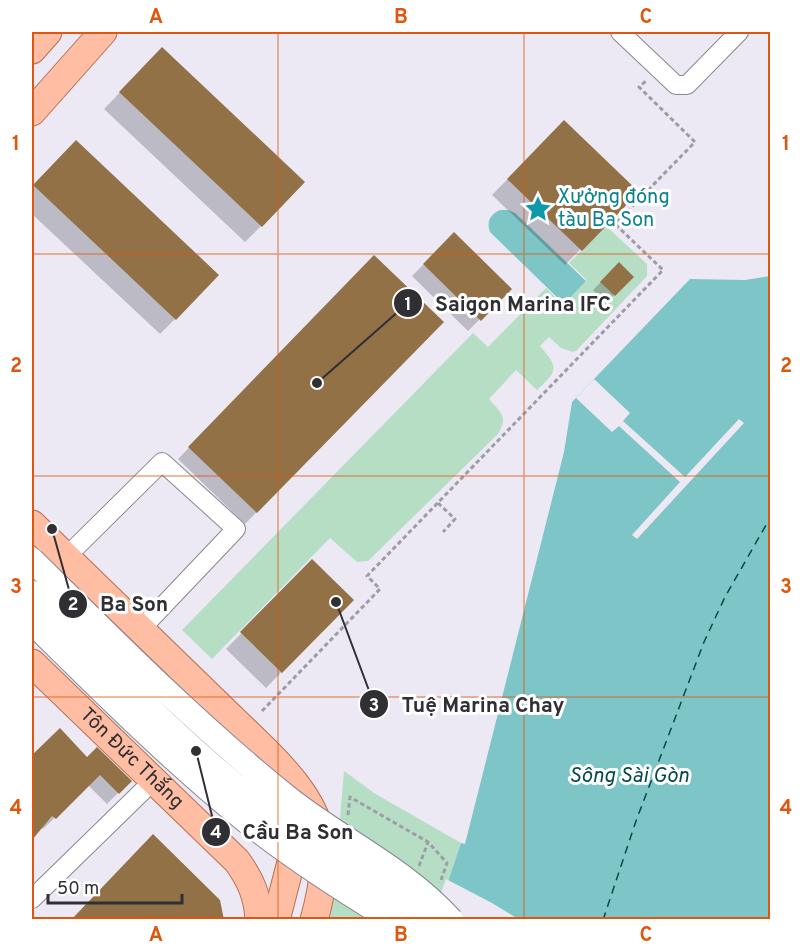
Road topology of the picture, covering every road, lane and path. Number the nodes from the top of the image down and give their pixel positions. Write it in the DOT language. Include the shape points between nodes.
graph roads {
  1 [pos="48,32"];
  2 [pos="103,32"];
  3 [pos="620,32"];
  4 [pos="739,32"];
  5 [pos="32,50"];
  6 [pos="659,69"];
  7 [pos="32,112"];
  8 [pos="438,503"];
  9 [pos="32,524"];
  10 [pos="443,532"];
  11 [pos="66,557"];
  12 [pos="32,560"];
  13 [pos="32,593"];
  14 [pos="32,622"];
  15 [pos="141,630"];
  16 [pos="32,663"];
  17 [pos="262,711"];
  18 [pos="237,722"];
  19 [pos="262,747"];
  20 [pos="160,788"];
  21 [pos="350,796"];
  22 [pos="439,885"];
  23 [pos="32,899"];
  24 [pos="259,920"];
  25 [pos="276,920"];
  26 [pos="314,920"];
  27 [pos="392,920"];
  28 [pos="432,920"];
  29 [pos="452,920"];
  1 -- 5 [label="main road"];
  2 -- 7 [label="main road"];
  3 -- 6 [label="street"];
  4 -- 6 [label="street" via="687,85 676,85"];
  6 -- 8 [label="path" via="639,87 695,142 615,224 663,270"];
  8 -- 10 [label="path" via="455,519"];
  8 -- 17 [label="path" via="367,576 380,589"];
  9 -- 11 [label="main road"];
  11 -- 15 [label="main road"];
  11 -- 15 [label="street" via="162,462 236,529"];
  12 -- 29 [label="main road, bridge" via="187,712 240,758 291,800 409,880"];
  13 -- 28 [label="main road, bridge" via="173,729 258,803 353,871"];
  14 -- 27 [label="main road, bridge" via="158,745 220,799 292,855"];
  15 -- 18 [label="main road"];
  16 -- 20 [label="main road, Tôn Đức Thắng"];
  18 -- 19 [label="main road"];
  18 -- 20 [label="main road" via="231,757 212,781 188,794"];
  19 -- 25 [label="main road" via="277,776 290,818 291,862"];
  19 -- 26 [label="main road" via="302,790 321,832 323,883"];
  20 -- 23 [label="street"];
  20 -- 24 [label="main road, Tôn Đức Thắng" via="237,861 255,891"];
  21 -- 22 [label="path" via="428,842 447,863"];
}
